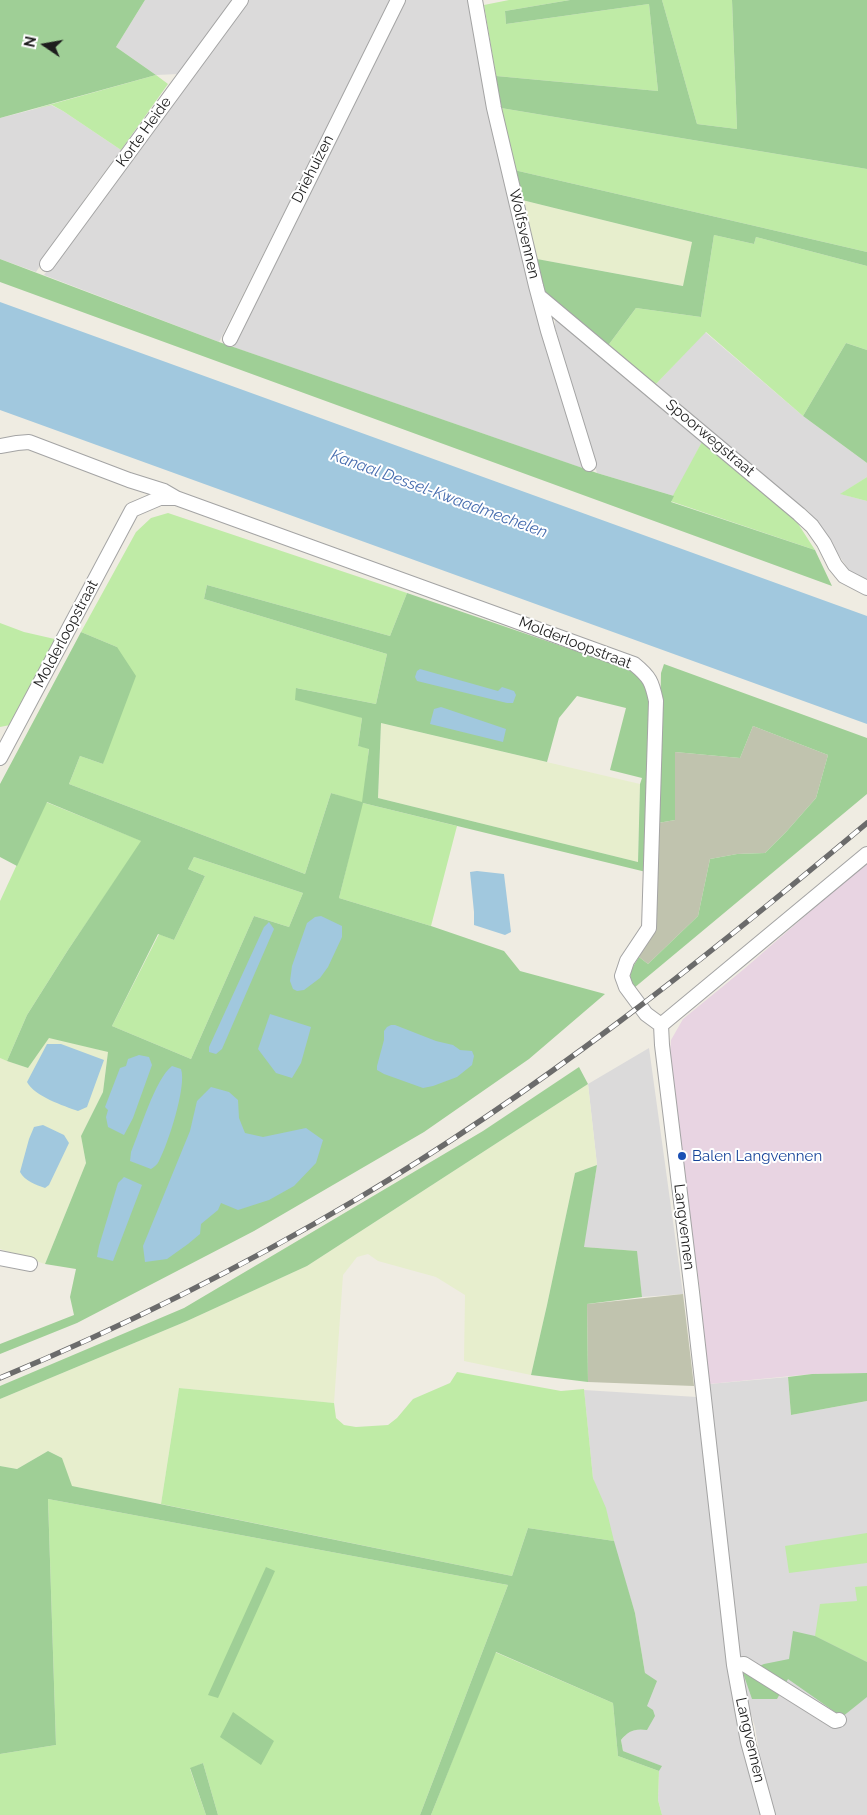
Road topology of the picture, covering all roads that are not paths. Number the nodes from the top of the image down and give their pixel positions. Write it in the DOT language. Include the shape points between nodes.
graph roads {
  1 [pos="241,0"];
  2 [pos="398,0"];
  3 [pos="475,0"];
  4 [pos="48,264"];
  5 [pos="540,297"];
  6 [pos="230,339"];
  7 [pos="0,446"];
  8 [pos="589,464"];
  9 [pos="129,480"];
  10 [pos="176,498"];
  11 [pos="132,510"];
  12 [pos="867,588"];
  13 [pos="0,758"];
  14 [pos="867,854"];
  15 [pos="661,1025"];
  16 [pos="0,1258"];
  17 [pos="30,1264"];
  18 [pos="734,1665"];
  19 [pos="840,1720"];
  20 [pos="768,1815"];
  1 -- 4 [label="street, Korte Heide"];
  2 -- 6 [label="street, Driehuizen"];
  3 -- 5 [label="street, Wolfsvennen" via="494,108"];
  5 -- 8 [label="street, Wolfsvennen"];
  5 -- 12 [label="street, Spoorwegstraat" via="799,514 812,526 844,576"];
  7 -- 9 [label="street, Molderloopstraat" via="29,442"];
  9 -- 10 [label="street, Molderloopstraat"];
  9 -- 11 [label="street, Molderloopstraat" via="135,498"];
  10 -- 11 [label="street, Molderloopstraat" via="160,498"];
  10 -- 15 [label="street, Molderloopstraat" via="634,664 646,674 652,682 656,701 649,928 627,961 622,976 646,1014"];
  11 -- 13 [label="street, Molderloopstraat"];
  14 -- 15 [label="street"];
  15 -- 18 [label="street, Langvennen"];
  16 -- 17 [label="street"];
  18 -- 19 [label="street" via="744,1664 835,1721"];
  18 -- 20 [label="street, Langvennen" via="748,1742"];
}
